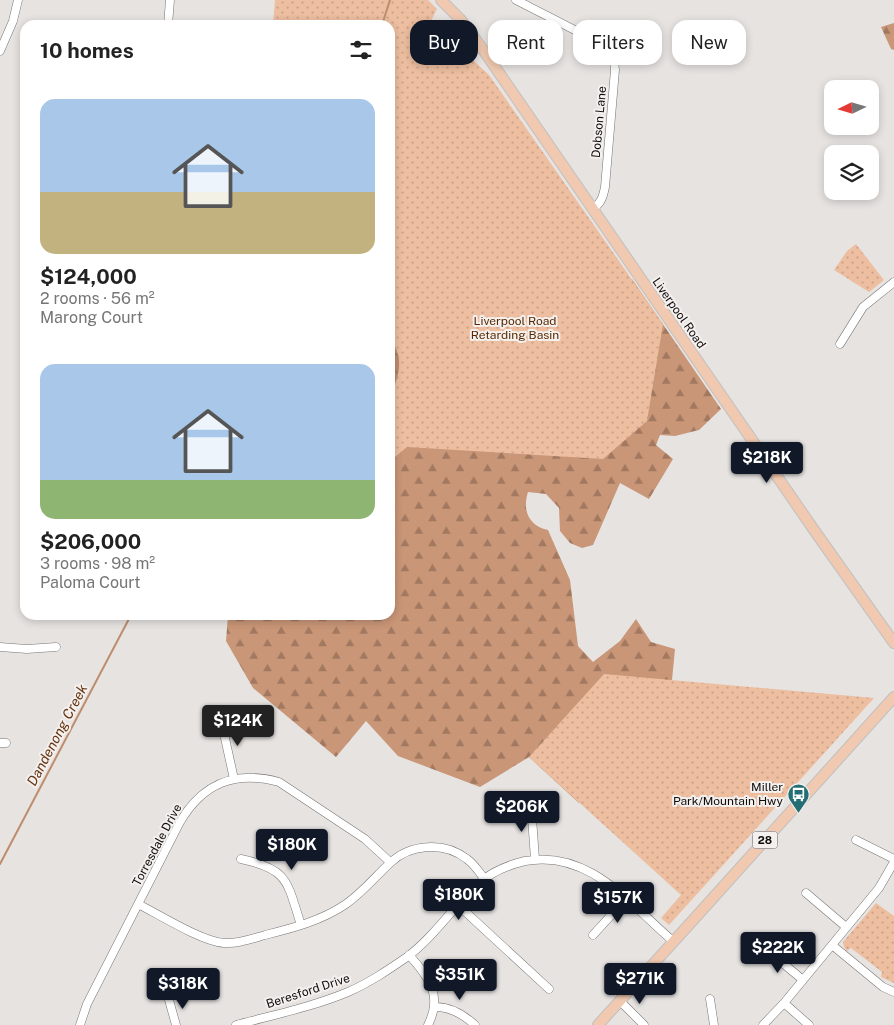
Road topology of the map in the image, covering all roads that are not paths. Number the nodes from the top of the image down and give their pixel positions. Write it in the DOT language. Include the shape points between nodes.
graph roads {
  1 [pos="18,0"];
  2 [pos="170,0"];
  3 [pos="441,0"];
  4 [pos="516,0"];
  5 [pos="168,20"];
  6 [pos="0,51"];
  7 [pos="592,209"];
  8 [pos="894,282"];
  9 [pos="840,344"];
  10 [pos="894,643"];
  11 [pos="0,647"];
  12 [pos="56,647"];
  13 [pos="894,697"];
  14 [pos="221,720"];
  15 [pos="234,779"];
  16 [pos="531,804"];
  17 [pos="856,840"];
  18 [pos="241,859"];
  19 [pos="535,859"];
  20 [pos="894,860"];
  21 [pos="390,862"];
  22 [pos="892,872"];
  23 [pos="484,878"];
  24 [pos="806,894"];
  25 [pos="626,899"];
  26 [pos="138,904"];
  27 [pos="458,905"];
  28 [pos="301,925"];
  29 [pos="846,927"];
  30 [pos="593,935"];
  31 [pos="674,942"];
  32 [pos="832,945"];
  33 [pos="767,950"];
  34 [pos="409,955"];
  35 [pos="803,980"];
  36 [pos="549,990"];
  37 [pos="894,992"];
  38 [pos="710,999"];
  39 [pos="169,1000"];
  40 [pos="620,1001"];
  41 [pos="784,1003"];
  42 [pos="434,1007"];
  43 [pos="80,1025"];
  44 [pos="176,1025"];
  45 [pos="236,1025"];
  46 [pos="428,1025"];
  47 [pos="475,1025"];
  48 [pos="598,1025"];
  49 [pos="644,1025"];
  50 [pos="714,1025"];
  51 [pos="763,1025"];
  52 [pos="809,1025"];
  1 -- 6 [label="street"];
  2 -- 5 [label="street"];
  3 -- 7 [label="main road, Liverpool Road" via="484,51"];
  4 -- 7 [label="street, Dobson Lane" via="604,45 613,53 615,70 605,188 602,199"];
  7 -- 10 [label="main road, Liverpool Road"];
  8 -- 9 [label="street" via="863,308"];
  11 -- 12 [label="street"];
  13 -- 31 [label="main road, 28"];
  14 -- 15 [label="street"];
  15 -- 21 [label="street, Torresdale Drive" via="254,777 283,784 365,839"];
  15 -- 26 [label="street, Torresdale Drive" via="206,791 190,806"];
  16 -- 19 [label="street"];
  17 -- 20 [label="street"];
  18 -- 28 [label="street" via="278,872 285,880"];
  19 -- 23 [label="street, Beresford Drive"];
  19 -- 25 [label="street, Beresford Drive" via="571,863 594,872"];
  20 -- 22 [label="street"];
  21 -- 23 [label="street" via="417,848 444,848 467,859"];
  21 -- 28 [label="street" via="364,890 345,904"];
  22 -- 29 [label="street"];
  23 -- 27 [label="street, Beresford Drive"];
  24 -- 29 [label="street"];
  25 -- 30 [label="street"];
  25 -- 31 [label="street, Beresford Drive"];
  26 -- 28 [label="street" via="209,940 224,943 244,942"];
  26 -- 43 [label="street, Torresdale Drive" via="84,1009"];
  27 -- 34 [label="street, Beresford Drive"];
  27 -- 36 [label="street"];
  29 -- 32 [label="street"];
  31 -- 40 [label="main road, 28"];
  32 -- 35 [label="street"];
  32 -- 37 [label="street" via="883,987"];
  33 -- 35 [label="street"];
  34 -- 42 [label="street" via="426,974 434,994"];
  34 -- 45 [label="street, Beresford Drive" via="349,992"];
  35 -- 41 [label="street"];
  38 -- 50 [label="street"];
  39 -- 44 [label="street"];
  40 -- 48 [label="main road, 28"];
  40 -- 49 [label="street"];
  41 -- 51 [label="street"];
  41 -- 52 [label="street"];
  42 -- 46 [label="street"];
  42 -- 47 [label="street" via="454,1010"];
}
